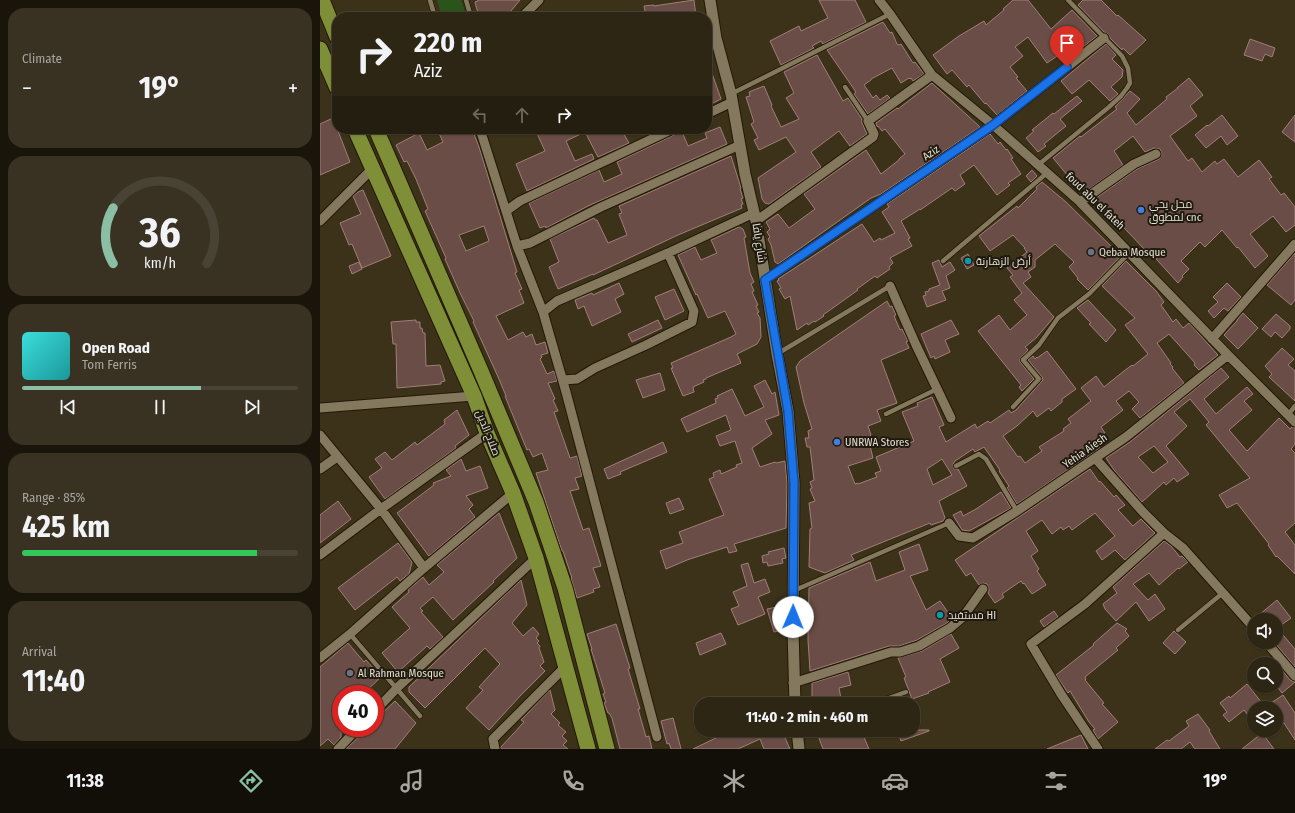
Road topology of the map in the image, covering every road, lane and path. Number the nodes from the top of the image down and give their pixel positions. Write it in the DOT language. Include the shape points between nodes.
graph roads {
  1 [pos="322,0"];
  2 [pos="430,0"];
  3 [pos="466,0"];
  4 [pos="538,0"];
  5 [pos="710,0"];
  6 [pos="879,0"];
  7 [pos="1068,0"];
  8 [pos="434,12"];
  9 [pos="470,12"];
  10 [pos="527,12"];
  11 [pos="712,12"];
  12 [pos="712,13"];
  13 [pos="890,14"];
  14 [pos="332,25"];
  15 [pos="1104,38"];
  16 [pos="321,53"];
  17 [pos="932,75"];
  18 [pos="332,77"];
  19 [pos="845,87"];
  20 [pos="732,98"];
  21 [pos="712,111"];
  22 [pos="868,121"];
  23 [pos="993,125"];
  24 [pos="357,134"];
  25 [pos="378,134"];
  26 [pos="482,134"];
  27 [pos="662,134"];
  28 [pos="740,145"];
  29 [pos="1156,154"];
  30 [pos="1038,165"];
  31 [pos="373,168"];
  32 [pos="1047,173"];
  33 [pos="1080,202"];
  34 [pos="506,211"];
  35 [pos="755,217"];
  36 [pos="320,221"];
  37 [pos="1295,244"];
  38 [pos="517,246"];
  39 [pos="1130,252"];
  40 [pos="668,253"];
  41 [pos="942,261"];
  42 [pos="765,280"];
  43 [pos="890,286"];
  44 [pos="543,312"];
  45 [pos="1212,339"];
  46 [pos="777,354"];
  47 [pos="1228,355"];
  48 [pos="563,380"];
  49 [pos="937,389"];
  50 [pos="474,396"];
  51 [pos="1295,406"];
  52 [pos="1013,407"];
  53 [pos="320,408"];
  54 [pos="886,414"];
  55 [pos="1288,415"];
  56 [pos="952,418"];
  57 [pos="1295,422"];
  58 [pos="487,433"];
  59 [pos="320,435"];
  60 [pos="337,457"];
  61 [pos="1095,458"];
  62 [pos="956,466"];
  63 [pos="320,469"];
  64 [pos="513,493"];
  65 [pos="381,509"];
  66 [pos="1017,511"];
  67 [pos="949,523"];
  68 [pos="1164,532"];
  69 [pos="320,555"];
  70 [pos="536,558"];
  71 [pos="424,568"];
  72 [pos="983,589"];
  73 [pos="794,591"];
  74 [pos="1224,592"];
  75 [pos="1247,620"];
  76 [pos="1178,630"];
  77 [pos="350,634"];
  78 [pos="1272,649"];
  79 [pos="320,658"];
  80 [pos="565,667"];
  81 [pos="1295,676"];
  82 [pos="793,683"];
  83 [pos="397,688"];
  84 [pos="906,692"];
  85 [pos="794,697"];
  86 [pos="892,697"];
  87 [pos="384,702"];
  88 [pos="420,716"];
  89 [pos="349,737"];
  90 [pos="657,737"];
  91 [pos="798,737"];
  92 [pos="338,749"];
  93 [pos="495,749"];
  94 [pos="588,749"];
  95 [pos="607,749"];
  96 [pos="799,749"];
  97 [pos="1098,749"];
  1 -- 14 [label="highway"];
  2 -- 8 [label="lane"];
  3 -- 9 [label="lane"];
  4 -- 10 [label="street"];
  5 -- 11 [label="street, شارع يافا"];
  6 -- 13 [label="street, foud abu el fateh"];
  7 -- 15 [label="lane"];
  12 -- 20 [label="street, شارع يافا"];
  13 -- 17 [label="street, foud abu el fateh"];
  13 -- 20 [label="lane"];
  15 -- 23 [label="street, Aziz"];
  15 -- 30 [label="lane" via="1126,62 1130,83 1109,107"];
  16 -- 18 [label="highway"];
  17 -- 22 [label="street"];
  17 -- 23 [label="street, foud abu el fateh"];
  19 -- 22 [label="lane"];
  20 -- 21 [label="street"];
  20 -- 28 [label="street, شارع يافا"];
  22 -- 35 [label="street" via="873,137"];
  23 -- 30 [label="street, foud abu el fateh"];
  23 -- 42 [label="street, Aziz"];
  24 -- 31 [label="highway, صلاح الدين"];
  25 -- 95 [label="highway, صلاح الدين" via="536,502 564,588"];
  26 -- 34 [label="street"];
  27 -- 34 [label="street" via="520,201"];
  28 -- 35 [label="street, شارع يافا"];
  28 -- 38 [label="street" via="601,207 530,243"];
  29 -- 33 [label="street" via="1134,164"];
  30 -- 32 [label="street, foud abu el fateh"];
  31 -- 36 [label="street"];
  31 -- 50 [label="highway, صلاح الدين"];
  32 -- 33 [label="street, foud abu el fateh"];
  32 -- 41 [label="lane"];
  33 -- 39 [label="street, foud abu el fateh"];
  34 -- 38 [label="street"];
  35 -- 40 [label="street"];
  35 -- 42 [label="street, شارع يافا"];
  37 -- 45 [label="street"];
  38 -- 44 [label="street"];
  39 -- 45 [label="street, foud abu el fateh"];
  39 -- 52 [label="lane" via="1089,294 1058,318 1039,345 1023,360 1039,379"];
  40 -- 44 [label="street" via="557,301"];
  40 -- 48 [label="street" via="694,311 692,322 577,379"];
  42 -- 46 [label="street, شارع يافا"];
  43 -- 46 [label="lane"];
  43 -- 49 [label="street"];
  44 -- 48 [label="street"];
  45 -- 47 [label="street, foud abu el fateh"];
  46 -- 73 [label="street, شارع يافا" via="788,411 794,483"];
  47 -- 55 [label="street, foud abu el fateh"];
  47 -- 61 [label="street, Yehia Aiesh" via="1126,437"];
  48 -- 90 [label="street"];
  49 -- 54 [label="lane"];
  49 -- 56 [label="street"];
  50 -- 53 [label="street"];
  50 -- 58 [label="highway, صلاح الدين"];
  51 -- 55 [label="lane"];
  55 -- 57 [label="street, foud abu el fateh"];
  58 -- 64 [label="highway, صلاح الدين"];
  58 -- 65 [label="street"];
  59 -- 60 [label="street"];
  60 -- 63 [label="street"];
  60 -- 65 [label="street"];
  61 -- 66 [label="street, Yehia Aiesh"];
  61 -- 68 [label="street"];
  62 -- 66 [label="lane" via="979,454 986,459"];
  64 -- 70 [label="highway, صلاح الدين"];
  64 -- 71 [label="street"];
  65 -- 69 [label="street"];
  65 -- 71 [label="street"];
  66 -- 67 [label="street, Yehia Aiesh" via="973,538 959,536"];
  67 -- 73 [label="lane"];
  68 -- 74 [label="street" via="1183,548"];
  68 -- 97 [label="street" via="1084,604 1031,644"];
  70 -- 80 [label="highway, صلاح الدين"];
  70 -- 83 [label="street"];
  71 -- 77 [label="street"];
  72 -- 82 [label="street" via="964,617 919,646 891,652"];
  73 -- 82 [label="street, شارع يافا"];
  74 -- 75 [label="street"];
  74 -- 76 [label="lane"];
  77 -- 79 [label="street"];
  77 -- 83 [label="lane"];
  78 -- 81 [label="street"];
  80 -- 93 [label="street" via="493,739"];
  80 -- 94 [label="highway, صلاح الدين"];
  82 -- 85 [label="street, شارع يافا"];
  83 -- 87 [label="street"];
  83 -- 88 [label="lane"];
  84 -- 86 [label="lane"];
  89 -- 92 [label="street"];
  91 -- 96 [label="street"];
}
